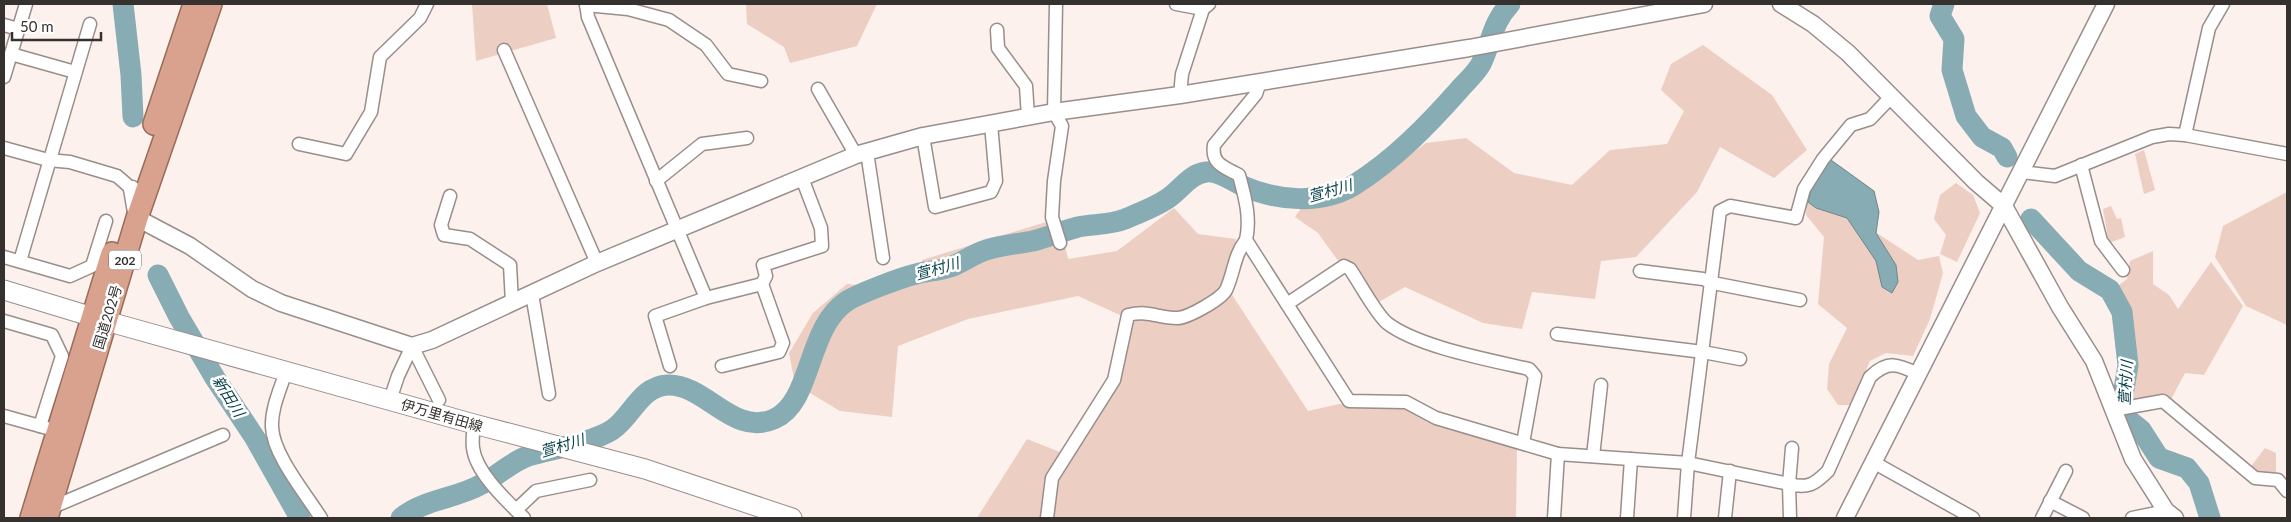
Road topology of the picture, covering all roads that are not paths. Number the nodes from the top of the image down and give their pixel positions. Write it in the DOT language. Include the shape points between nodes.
graph roads {
  1 [pos="26,4"];
  2 [pos="194,4"];
  3 [pos="211,4"];
  4 [pos="427,4"];
  5 [pos="1056,4"];
  6 [pos="1176,4"];
  7 [pos="1704,4"];
  8 [pos="1782,4"];
  9 [pos="2104,4"];
  10 [pos="2223,4"];
  11 [pos="586,5"];
  12 [pos="1206,6"];
  13 [pos="90,24"];
  14 [pos="4,25"];
  15 [pos="18,29"];
  16 [pos="997,30"];
  17 [pos="504,50"];
  18 [pos="11,54"];
  19 [pos="76,72"];
  20 [pos="4,77"];
  21 [pos="761,82"];
  22 [pos="1260,82"];
  23 [pos="818,89"];
  24 [pos="1180,95"];
  25 [pos="1892,97"];
  26 [pos="1054,112"];
  27 [pos="1028,117"];
  28 [pos="991,124"];
  29 [pos="2185,135"];
  30 [pos="923,136"];
  31 [pos="747,138"];
  32 [pos="299,144"];
  33 [pos="4,148"];
  34 [pos="861,153"];
  35 [pos="2287,154"];
  36 [pos="48,160"];
  37 [pos="2082,165"];
  38 [pos="2022,172"];
  39 [pos="802,178"];
  40 [pos="656,181"];
  41 [pos="132,189"];
  42 [pos="450,196"];
  43 [pos="2004,206"];
  44 [pos="137,218"];
  45 [pos="106,221"];
  46 [pos="676,230"];
  47 [pos="1246,240"];
  48 [pos="1060,244"];
  49 [pos="4,256"];
  50 [pos="883,258"];
  51 [pos="20,261"];
  52 [pos="597,263"];
  53 [pos="1640,270"];
  54 [pos="2123,270"];
  55 [pos="1712,283"];
  56 [pos="762,284"];
  57 [pos="4,290"];
  58 [pos="532,294"];
  59 [pos="706,298"];
  60 [pos="1800,300"];
  61 [pos="512,304"];
  62 [pos="1287,304"];
  63 [pos="99,319"];
  64 [pos="4,321"];
  65 [pos="1556,334"];
  66 [pos="412,346"];
  67 [pos="1703,352"];
  68 [pos="1740,359"];
  69 [pos="670,366"];
  70 [pos="722,366"];
  71 [pos="286,371"];
  72 [pos="1918,374"];
  73 [pos="1602,384"];
  74 [pos="549,394"];
  75 [pos="390,400"];
  76 [pos="439,400"];
  77 [pos="2120,409"];
  78 [pos="4,416"];
  79 [pos="474,424"];
  80 [pos="49,429"];
  81 [pos="223,435"];
  82 [pos="1523,443"];
  83 [pos="1792,448"];
  84 [pos="1558,454"];
  85 [pos="1593,456"];
  86 [pos="1631,459"];
  87 [pos="1873,462"];
  88 [pos="1688,463"];
  89 [pos="1730,471"];
  90 [pos="2066,471"];
  91 [pos="590,480"];
  92 [pos="1789,484"];
  93 [pos="2287,491"];
  94 [pos="2050,501"];
  95 [pos="520,514"];
  96 [pos="2171,514"];
  97 [pos="40,515"];
  98 [pos="321,518"];
  99 [pos="792,518"];
  100 [pos="1047,518"];
  101 [pos="1554,518"];
  102 [pos="1626,518"];
  103 [pos="1684,518"];
  104 [pos="1725,518"];
  105 [pos="1790,518"];
  106 [pos="1844,518"];
  107 [pos="1973,518"];
  108 [pos="2042,518"];
  109 [pos="2083,518"];
  110 [pos="2132,518"];
  1 -- 15 [label="street"];
  2 -- 41 [label="highway, 国道202号 / 202"];
  3 -- 44 [label="highway, 国道202号 / 202"];
  4 -- 32 [label="street" via="420,18 380,57 371,112 346,154"];
  5 -- 26 [label="street"];
  6 -- 12 [label="street"];
  7 -- 22 [label="street" via="1469,48"];
  8 -- 25 [label="street" via="1848,54"];
  9 -- 38 [label="street"];
  10 -- 29 [label="street" via="2208,28"];
  11 -- 21 [label="street" via="628,9 669,20 706,45 728,74"];
  11 -- 40 [label="street" via="588,17"];
  12 -- 24 [label="street" via="1182,74"];
  13 -- 19 [label="street"];
  14 -- 15 [label="street"];
  15 -- 18 [label="street"];
  16 -- 27 [label="street" via="998,48 1026,86"];
  17 -- 52 [label="street"];
  18 -- 19 [label="street"];
  18 -- 20 [label="street"];
  19 -- 36 [label="street"];
  22 -- 24 [label="street"];
  22 -- 47 [label="street" via="1256,94 1214,145 1212,154 1215,161 1239,175 1245,197"];
  23 -- 34 [label="street"];
  24 -- 26 [label="street"];
  25 -- 43 [label="street"];
  25 -- 55 [label="street" via="1870,119 1851,124 1823,159 1804,189 1796,218 1730,206 1720,211"];
  26 -- 27 [label="street"];
  26 -- 48 [label="street" via="1062,126 1052,217"];
  27 -- 28 [label="street"];
  28 -- 30 [label="street"];
  28 -- 30 [label="street" via="996,181 991,192 934,207"];
  29 -- 35 [label="street"];
  29 -- 37 [label="street" via="2152,137"];
  30 -- 34 [label="street"];
  31 -- 40 [label="street" via="702,144"];
  33 -- 36 [label="street"];
  34 -- 39 [label="street"];
  34 -- 50 [label="street"];
  36 -- 41 [label="street" via="70,162 117,176"];
  36 -- 51 [label="street"];
  37 -- 38 [label="street" via="2055,176"];
  37 -- 54 [label="street" via="2101,241"];
  38 -- 43 [label="street"];
  39 -- 46 [label="street"];
  39 -- 56 [label="street" via="821,228 822,246 763,265 766,276"];
  40 -- 46 [label="street"];
  41 -- 44 [label="street"];
  41 -- 63 [label="highway, 国道202号 / 202"];
  42 -- 61 [label="street" via="441,225 444,235 470,239 510,265"];
  43 -- 72 [label="street"];
  43 -- 77 [label="street"];
  44 -- 63 [label="highway, 国道202号 / 202"];
  44 -- 66 [label="street" via="190,246 252,289 281,303"];
  45 -- 51 [label="street" via="92,266 70,276"];
  46 -- 52 [label="street"];
  46 -- 59 [label="street"];
  47 -- 62 [label="street"];
  47 -- 100 [label="street" via="1238,251 1226,291 1210,305 1179,318 1142,312 1128,315 1114,380 1052,478"];
  49 -- 51 [label="street"];
  52 -- 58 [label="street"];
  53 -- 55 [label="street" via="1703,278"];
  55 -- 60 [label="street"];
  55 -- 67 [label="street"];
  56 -- 59 [label="street"];
  56 -- 70 [label="street" via="783,343 779,352"];
  57 -- 63 [label="main road, 伊万里有田線"];
  58 -- 61 [label="street"];
  58 -- 74 [label="street"];
  59 -- 69 [label="street" via="655,316"];
  61 -- 66 [label="street"];
  62 -- 82 [label="street" via="1349,401 1406,402 1436,418"];
  62 -- 82 [label="street" via="1344,266 1350,269 1386,322 1407,334 1463,354 1528,369 1535,376"];
  63 -- 71 [label="main road, 伊万里有田線"];
  63 -- 80 [label="highway, 国道202号 / 202"];
  63 -- 97 [label="highway, 国道202号 / 202"];
  64 -- 80 [label="street" via="52,335 62,356"];
  65 -- 67 [label="street"];
  66 -- 75 [label="street"];
  66 -- 76 [label="street"];
  67 -- 68 [label="street"];
  67 -- 88 [label="street"];
  71 -- 75 [label="main road, 伊万里有田線"];
  71 -- 98 [label="street" via="272,426 275,443"];
  72 -- 87 [label="street"];
  72 -- 92 [label="street" via="1893,364 1879,368 1870,377 1828,471 1816,482 1801,487"];
  73 -- 85 [label="street"];
  75 -- 79 [label="main road, 伊万里有田線"];
  77 -- 93 [label="street" via="2163,401 2255,478 2278,480"];
  77 -- 96 [label="street" via="2134,459"];
  78 -- 80 [label="street"];
  79 -- 95 [label="street" via="472,449 484,473"];
  79 -- 99 [label="main road, 伊万里有田線" via="645,469"];
  80 -- 97 [label="highway, 国道202号 / 202"];
  81 -- 97 [label="street"];
  82 -- 84 [label="street"];
  83 -- 92 [label="street"];
  84 -- 85 [label="street"];
  84 -- 101 [label="street"];
  85 -- 86 [label="street"];
  86 -- 88 [label="street"];
  86 -- 102 [label="street"];
  87 -- 106 [label="street"];
  87 -- 107 [label="street"];
  88 -- 89 [label="street"];
  88 -- 103 [label="street"];
  89 -- 92 [label="street"];
  89 -- 104 [label="street"];
  90 -- 94 [label="street"];
  91 -- 95 [label="street" via="536,490"];
  92 -- 105 [label="street"];
  94 -- 108 [label="street"];
  94 -- 109 [label="street"];
  96 -- 110 [label="street"];
}
